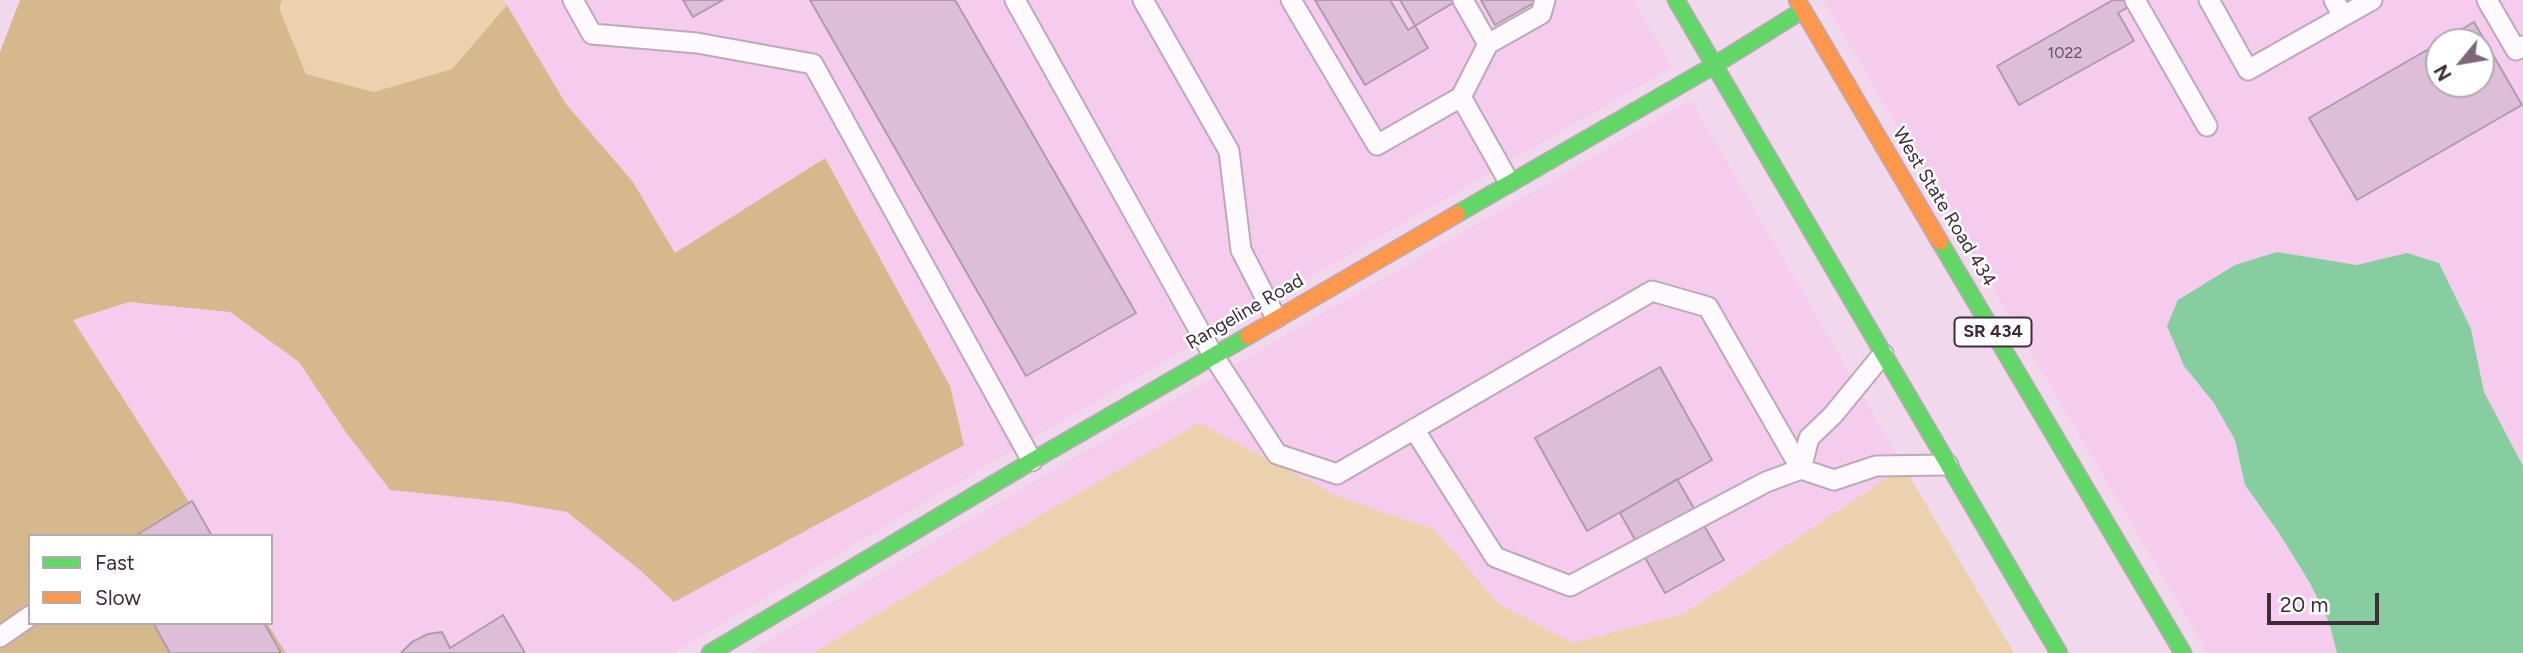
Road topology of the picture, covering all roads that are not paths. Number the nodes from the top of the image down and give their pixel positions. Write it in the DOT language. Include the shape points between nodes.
graph roads {
  1 [pos="573,0"];
  2 [pos="1015,0"];
  3 [pos="1143,0"];
  4 [pos="1291,0"];
  5 [pos="1463,0"];
  6 [pos="1545,0"];
  7 [pos="1675,0"];
  8 [pos="1821,0"];
  9 [pos="2135,0"];
  10 [pos="2209,0"];
  11 [pos="2372,0"];
  12 [pos="2487,0"];
  13 [pos="1800,5"];
  14 [pos="2338,8"];
  15 [pos="1488,44"];
  16 [pos="2523,46"];
  17 [pos="1713,66"];
  18 [pos="1461,97"];
  19 [pos="2207,126"];
  20 [pos="1509,182"];
  21 [pos="1276,318"];
  22 [pos="1883,354"];
  23 [pos="1213,355"];
  24 [pos="1414,429"];
  25 [pos="1032,461"];
  26 [pos="1948,465"];
  27 [pos="1801,469"];
  28 [pos="28,617"];
  29 [pos="0,637"];
  30 [pos="710,653"];
  31 [pos="2059,653"];
  32 [pos="2183,653"];
  1 -- 25 [label="lane" via="592,34 697,43 813,64"];
  2 -- 23 [label="lane"];
  3 -- 21 [label="lane" via="1229,151 1241,250"];
  4 -- 18 [label="lane" via="1377,145"];
  5 -- 15 [label="lane"];
  6 -- 15 [label="lane" via="1541,15"];
  7 -- 17 [label="main road"];
  8 -- 13 [label="lane"];
  9 -- 19 [label="lane"];
  10 -- 14 [label="lane" via="2248,70"];
  11 -- 14 [label="lane"];
  12 -- 16 [label="lane" via="2516,50"];
  13 -- 17 [label="main road, Rangeline Road"];
  13 -- 32 [label="main road, West State Road 434 / SR 434"];
  15 -- 18 [label="lane"];
  17 -- 20 [label="main road, Rangeline Road"];
  17 -- 22 [label="main road"];
  18 -- 20 [label="lane"];
  20 -- 21 [label="main road, Rangeline Road"];
  21 -- 23 [label="main road, Rangeline Road"];
  22 -- 26 [label="main road"];
  22 -- 27 [label="lane" via="1809,438"];
  23 -- 24 [label="lane" via="1278,454 1337,474"];
  23 -- 25 [label="main road, Rangeline Road"];
  24 -- 27 [label="lane" via="1495,557 1570,586 1766,482"];
  24 -- 27 [label="lane" via="1652,291 1708,307"];
  25 -- 30 [label="main road, Rangeline Road"];
  26 -- 27 [label="lane" via="1877,466 1834,480"];
  26 -- 31 [label="main road"];
  28 -- 29 [label="lane"];
}
